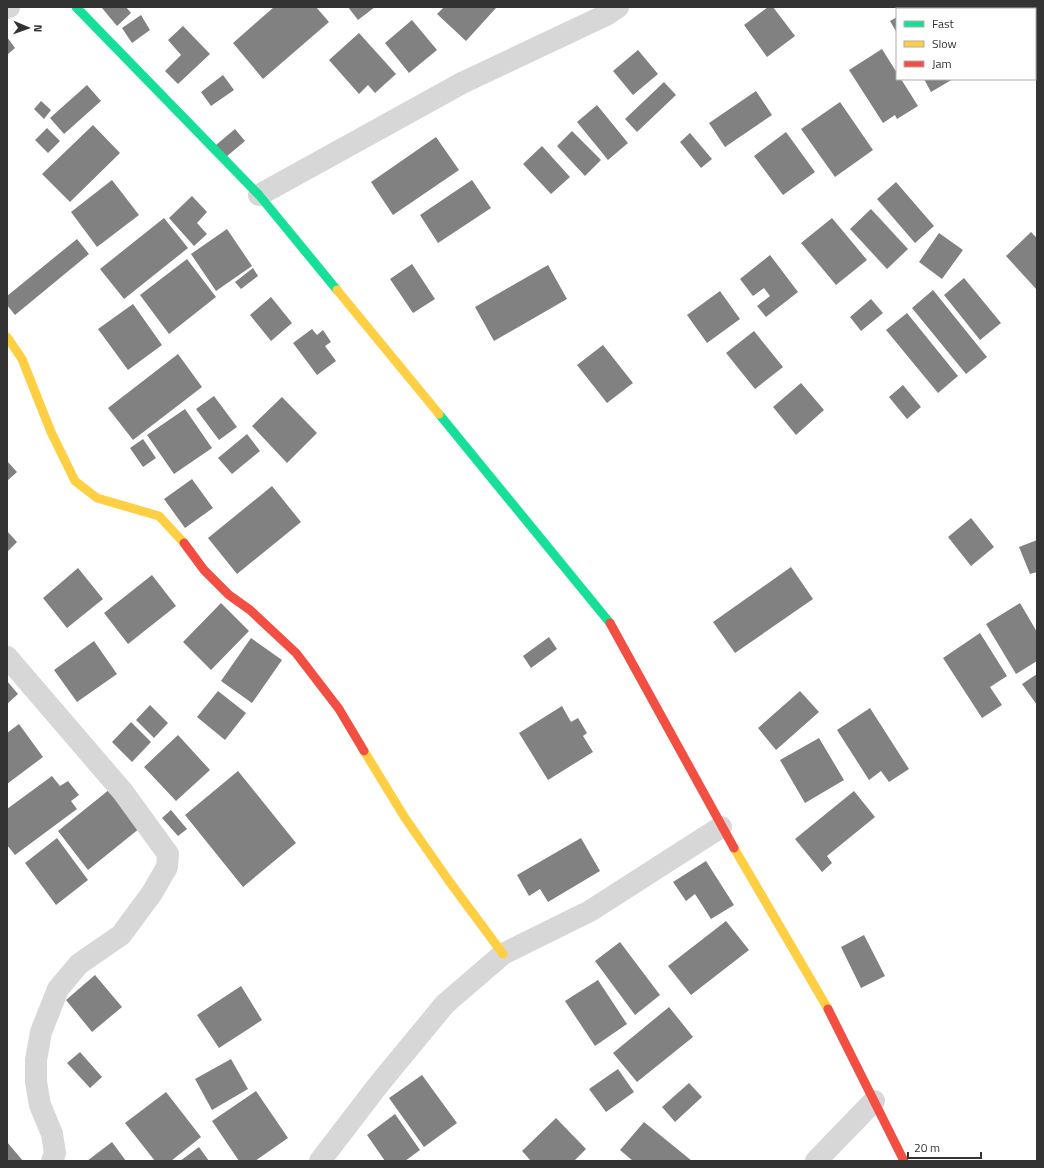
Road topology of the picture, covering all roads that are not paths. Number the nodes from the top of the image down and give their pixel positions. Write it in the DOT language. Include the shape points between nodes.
graph roads {
  1 [pos="76,7"];
  2 [pos="618,7"];
  3 [pos="259,195"];
  4 [pos="7,337"];
  5 [pos="7,657"];
  6 [pos="721,827"];
  7 [pos="503,954"];
  8 [pos="874,1101"];
  9 [pos="52,1161"];
  10 [pos="320,1161"];
  11 [pos="816,1161"];
  12 [pos="904,1161"];
  1 -- 3 [label="street"];
  2 -- 3 [label="street" via="462,83"];
  3 -- 6 [label="street" via="609,621"];
  4 -- 7 [label="street" via="22,359 51,432 75,481 96,498 159,516 185,544 204,570 296,653 339,709 405,818"];
  5 -- 9 [label="street" via="123,792 168,854 167,867 152,893 121,935 79,964 58,989 41,1032 36,1060 36,1082 40,1104 52,1134 55,1153"];
  6 -- 7 [label="street" via="590,911"];
  6 -- 8 [label="street" via="821,996"];
  7 -- 10 [label="street" via="445,1004"];
  8 -- 11 [label="street"];
  8 -- 12 [label="street"];
}
